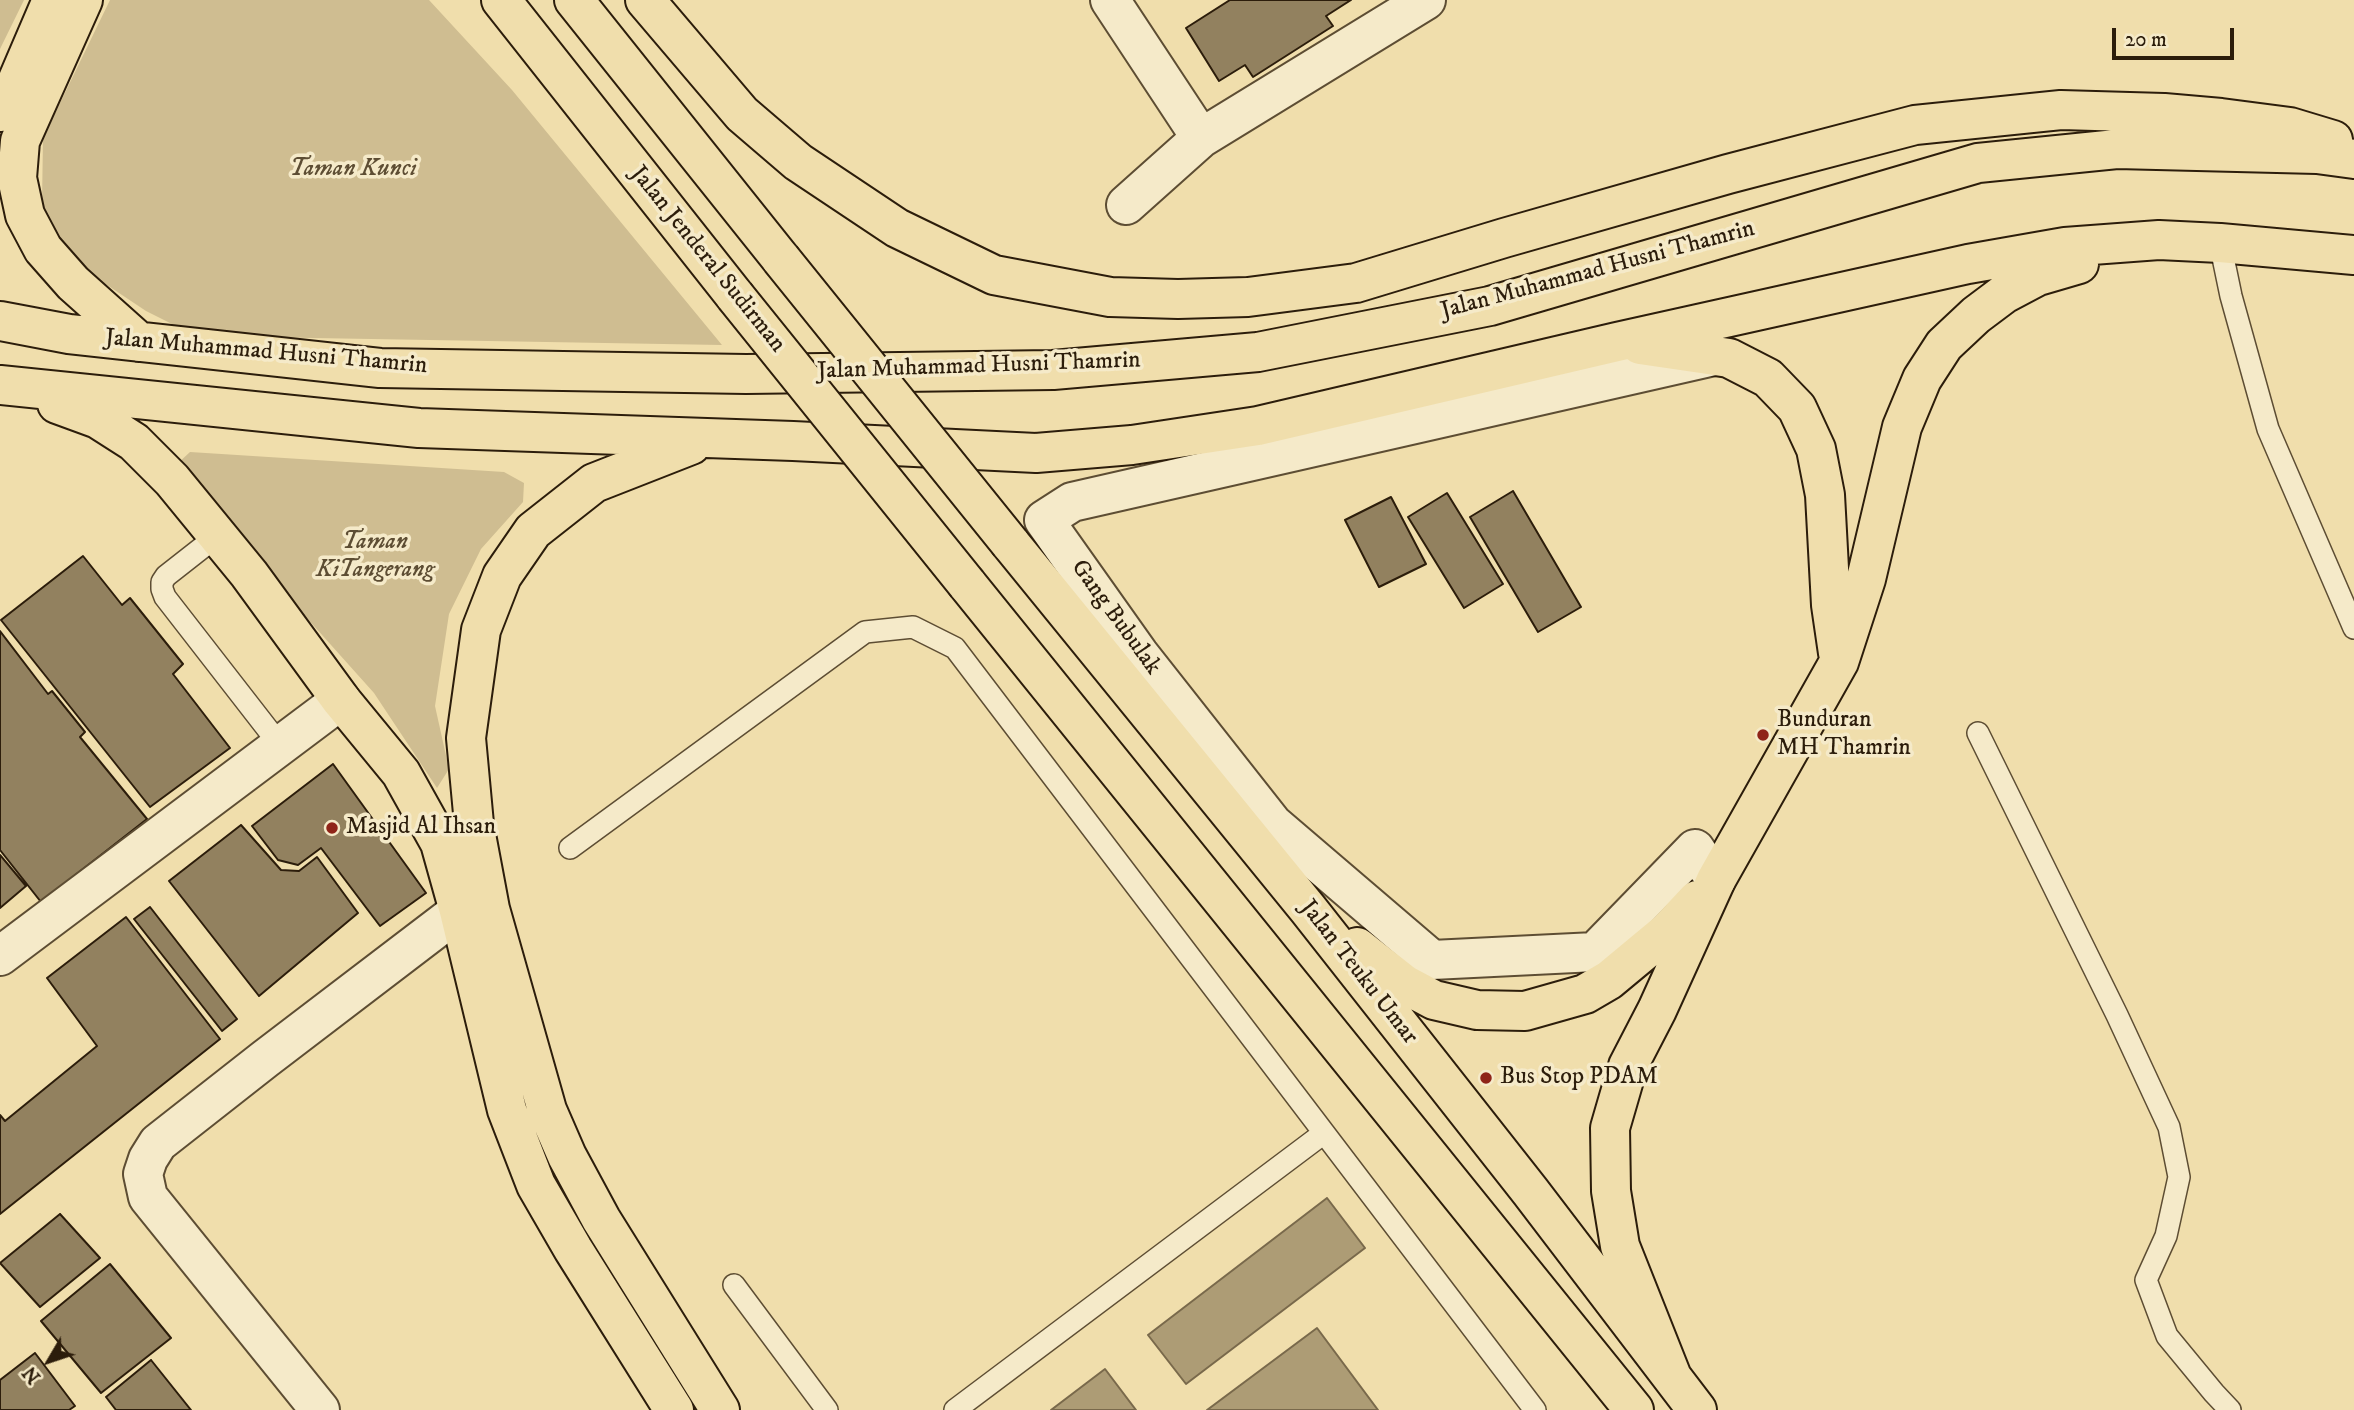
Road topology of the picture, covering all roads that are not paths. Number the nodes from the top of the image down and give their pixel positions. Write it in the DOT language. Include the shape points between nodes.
graph roads {
  1 [pos="52,0"];
  2 [pos="83,0"];
  3 [pos="501,0"];
  4 [pos="574,0"];
  5 [pos="645,0"];
  6 [pos="1110,0"];
  7 [pos="1426,0"];
  8 [pos="0,112"];
  9 [pos="1201,138"];
  10 [pos="2354,146"];
  11 [pos="2354,159"];
  12 [pos="1126,205"];
  13 [pos="2159,240"];
  14 [pos="2220,243"];
  15 [pos="2354,255"];
  16 [pos="0,321"];
  17 [pos="139,342"];
  18 [pos="1617,342"];
  19 [pos="1714,356"];
  20 [pos="6,386"];
  21 [pos="706,439"];
  22 [pos="217,536"];
  23 [pos="2354,628"];
  24 [pos="1839,662"];
  25 [pos="341,700"];
  26 [pos="1978,733"];
  27 [pos="280,745"];
  28 [pos="570,848"];
  29 [pos="1716,880"];
  30 [pos="1308,909"];
  31 [pos="459,911"];
  32 [pos="0,956"];
  33 [pos="1324,1133"];
  34 [pos="734,1285"];
  35 [pos="1672,1377"];
  36 [pos="320,1410"];
  37 [pos="674,1410"];
  38 [pos="720,1410"];
  39 [pos="827,1410"];
  40 [pos="955,1410"];
  41 [pos="1535,1410"];
  42 [pos="1634,1410"];
  43 [pos="1697,1410"];
  44 [pos="2230,1410"];
  1 -- 8 [label="main road"];
  2 -- 17 [label="main road" via="20,141 17,178 25,215 43,249 73,283"];
  3 -- 42 [label="main road, Jalan Jenderal Sudirman, bridge"];
  4 -- 30 [label="main road, Jalan Teuku Umar, bridge"];
  5 -- 10 [label="main road" via="742,114 797,162 897,228 994,275 1110,297 1248,297 1356,283 1915,125 2062,110 2164,113 2290,127"];
  6 -- 9 [label="street"];
  7 -- 9 [label="street"];
  9 -- 12 [label="street"];
  11 -- 17 [label="main road, Jalan Muhammad Husni Thamrin" via="2117,149 1978,163 1490,306 1258,352 1053,370 746,374 380,368"];
  13 -- 14 [label="main road"];
  13 -- 18 [label="main road" via="2065,247 1968,264"];
  13 -- 24 [label="main road" via="2038,276 2004,293 1944,345 1922,379 1902,427 1866,579"];
  14 -- 15 [label="main road"];
  14 -- 23 [label="lane" via="2267,429"];
  16 -- 17 [label="main road, Jalan Muhammad Husni Thamrin"];
  18 -- 19 [label="main road"];
  18 -- 21 [label="main road" via="1258,426 1132,445 1036,453"];
  19 -- 24 [label="main road" via="1729,358 1768,378 1797,408 1816,449 1825,495"];
  19 -- 29 [label="street, Gang Bubulak" via="1072,502 1044,520 1139,654 1273,824 1432,960 1595,952 1695,849"];
  20 -- 21 [label="main road" via="419,428"];
  20 -- 22 [label="main road" via="98,419 134,442"];
  21 -- 38 [label="main road" via="594,483 533,531 502,576 481,630 466,737 474,824 490,909 547,1110 601,1219"];
  22 -- 25 [label="main road"];
  22 -- 27 [label="lane" via="166,576 164,597"];
  24 -- 29 [label="main road"];
  25 -- 27 [label="street"];
  25 -- 31 [label="main road" via="401,773 440,843"];
  26 -- 44 [label="lane" via="2169,1128 2179,1177 2166,1236 2146,1280 2167,1336"];
  27 -- 32 [label="street"];
  28 -- 33 [label="lane" via="865,632 913,627 955,648"];
  29 -- 30 [label="main road" via="1668,930 1609,980 1585,994 1525,1010 1477,1010 1434,1000 1404,984"];
  29 -- 35 [label="main road" via="1628,1066 1610,1128 1611,1191 1620,1246"];
  30 -- 35 [label="main road, Jalan Teuku Umar"];
  31 -- 36 [label="street" via="158,1143 148,1159 144,1174 148,1197"];
  31 -- 37 [label="main road" via="507,1110 536,1185"];
  33 -- 40 [label="lane"];
  33 -- 41 [label="lane"];
  34 -- 39 [label="lane"];
  35 -- 43 [label="main road, Jalan Teuku Umar"];
}
